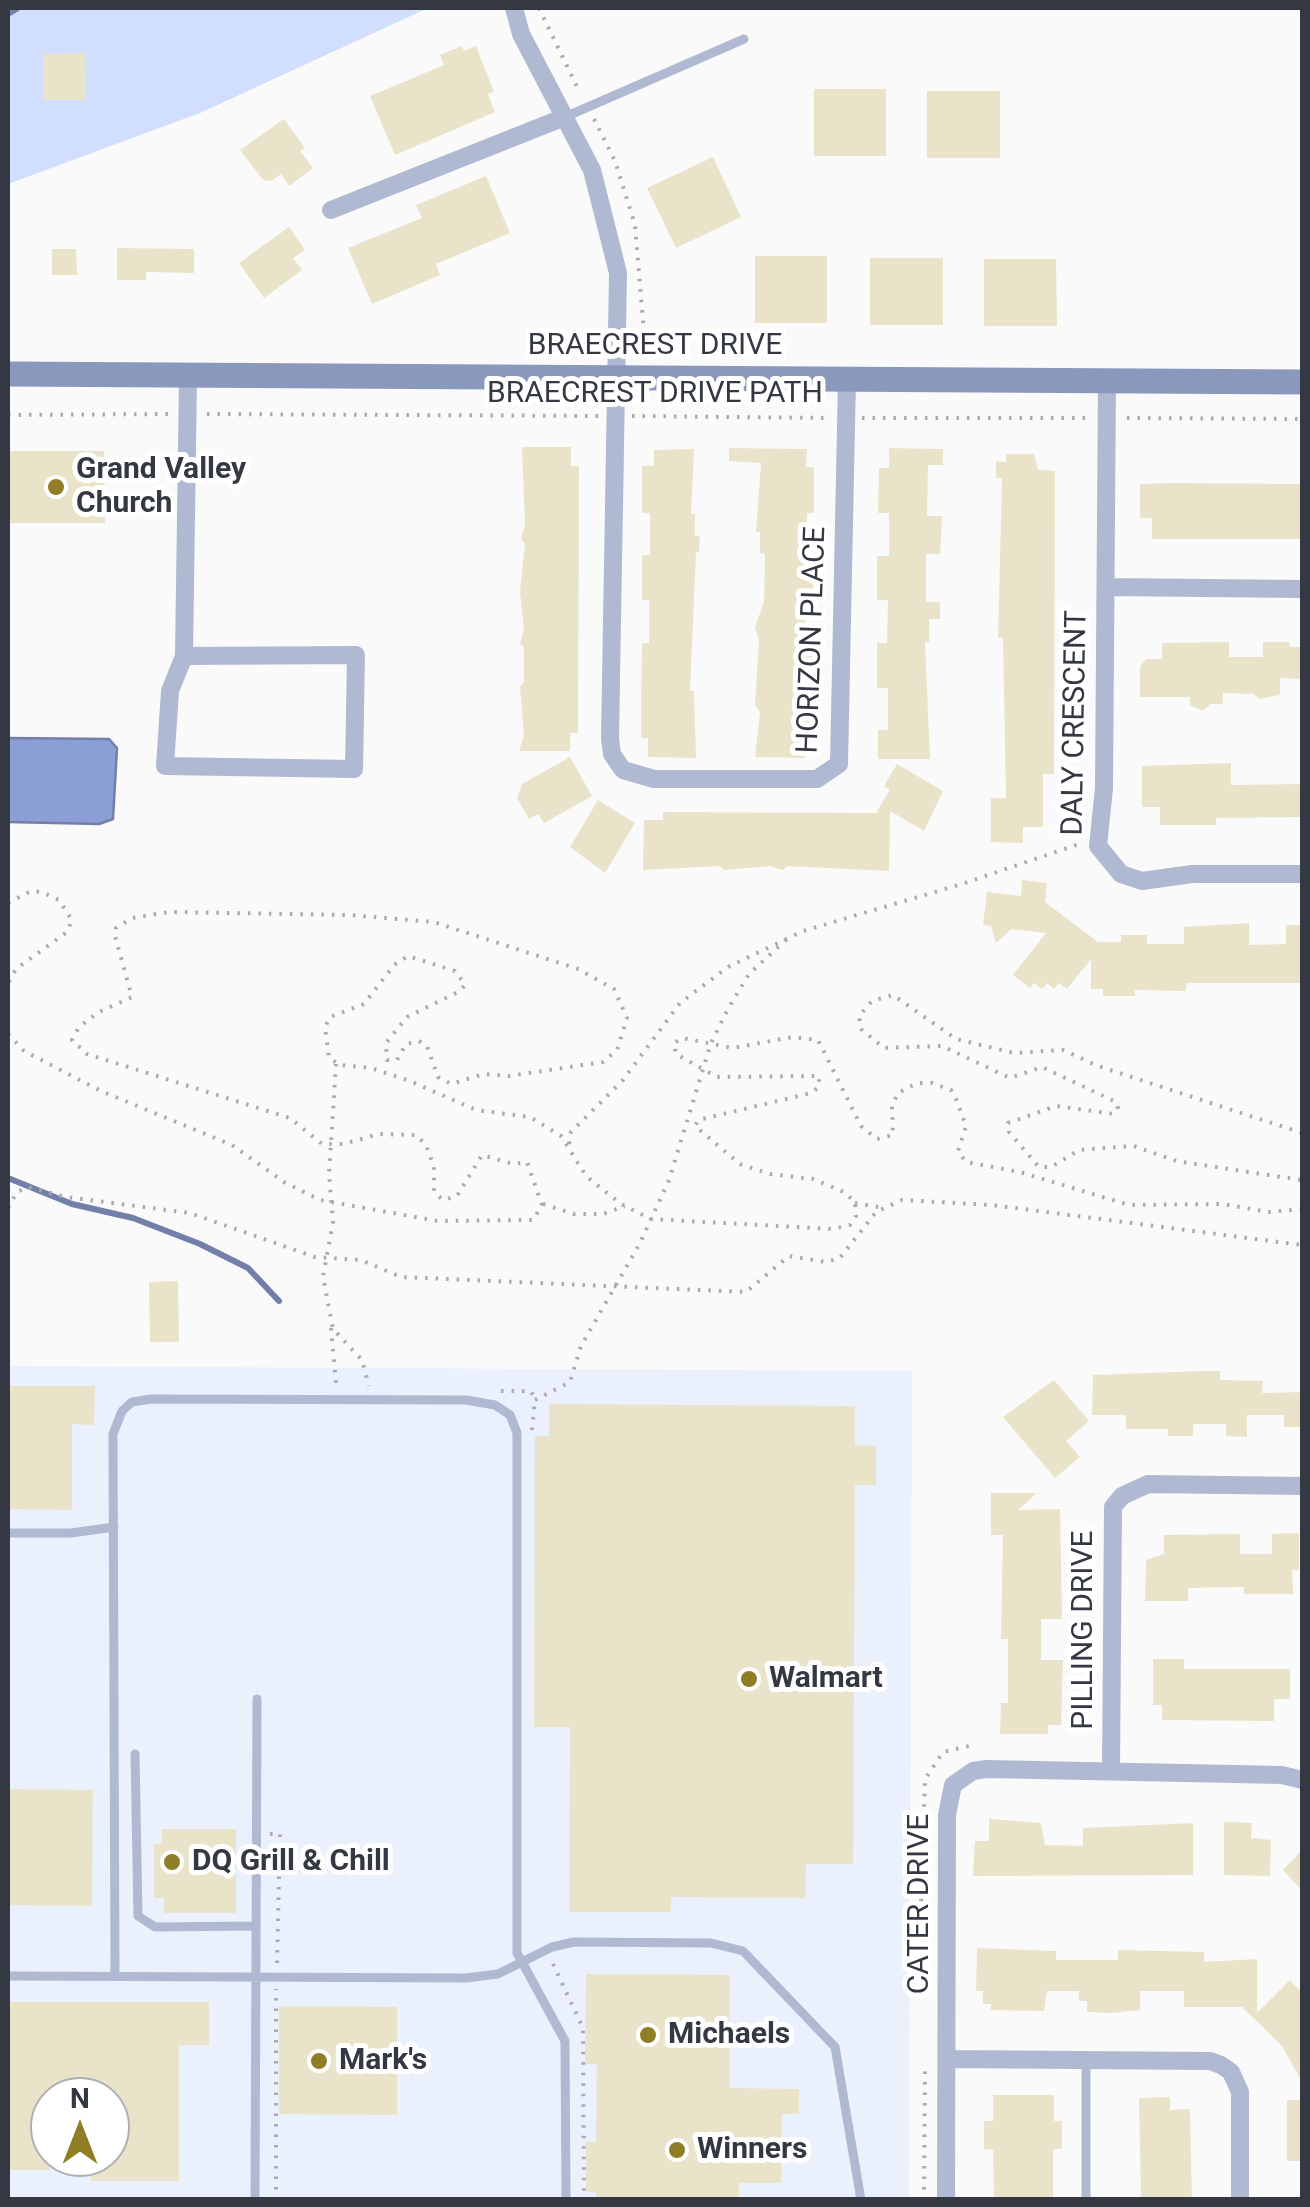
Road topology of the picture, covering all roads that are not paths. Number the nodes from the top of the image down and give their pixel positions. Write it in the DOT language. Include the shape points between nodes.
graph roads {
  1 [pos="514,8"];
  2 [pos="744,39"];
  3 [pos="566,117"];
  4 [pos="331,210"];
  5 [pos="8,374"];
  6 [pos="188,377"];
  7 [pos="615,378"];
  8 [pos="848,379"];
  9 [pos="1107,381"];
  10 [pos="1302,382"];
  11 [pos="1106,587"];
  12 [pos="1302,589"];
  13 [pos="184,656"];
  14 [pos="1302,874"];
  15 [pos="1302,1486"];
  16 [pos="114,1527"];
  17 [pos="8,1533"];
  18 [pos="256,1699"];
  19 [pos="135,1754"];
  20 [pos="1111,1770"];
  21 [pos="1302,1780"];
  22 [pos="255,1926"];
  23 [pos="522,1962"];
  24 [pos="8,1976"];
  25 [pos="114,1976"];
  26 [pos="255,1977"];
  27 [pos="947,2059"];
  28 [pos="1086,2060"];
  29 [pos="254,2200"];
  30 [pos="566,2200"];
  31 [pos="861,2200"];
  32 [pos="946,2200"];
  33 [pos="1086,2200"];
  34 [pos="1240,2200"];
  1 -- 3 [label="street, HORIZON PLACE" via="520,34"];
  2 -- 3 [label="lane"];
  3 -- 4 [label="street"];
  3 -- 7 [label="street, HORIZON PLACE" via="592,170 614,246 620,306"];
  5 -- 6 [label="street, BRAECREST DRIVE"];
  6 -- 7 [label="street, BRAECREST DRIVE"];
  6 -- 13 [label="street"];
  7 -- 8 [label="street, BRAECREST DRIVE"];
  7 -- 8 [label="street, HORIZON PLACE" via="610,738 623,770 654,779 817,779 840,764"];
  8 -- 9 [label="street, BRAECREST DRIVE"];
  9 -- 10 [label="street, BRAECREST DRIVE"];
  9 -- 11 [label="street, DALY CRESCENT"];
  11 -- 12 [label="street"];
  11 -- 14 [label="street, DALY CRESCENT" via="1104,788 1097,829 1106,861 1142,881"];
  13 -- 13 [label="street" via="356,655 354,769 164,766 170,691"];
  15 -- 20 [label="street, PILLING DRIVE" via="1148,1484 1113,1508"];
  16 -- 17 [label="lane"];
  16 -- 23 [label="lane" via="115,1426 127,1405 140,1399 466,1400 510,1415 518,1459 515,1944"];
  16 -- 25 [label="lane"];
  18 -- 22 [label="lane"];
  19 -- 22 [label="lane" via="138,1916 156,1928"];
  20 -- 21 [label="street, CATER DRIVE"];
  20 -- 27 [label="street, CATER DRIVE" via="987,1769 953,1785 947,1815"];
  22 -- 26 [label="lane"];
  23 -- 26 [label="lane" via="478,1978"];
  23 -- 30 [label="lane" via="565,2041"];
  23 -- 31 [label="lane" via="574,1942 711,1942 743,1951 835,2046"];
  24 -- 25 [label="lane"];
  25 -- 26 [label="lane"];
  26 -- 29 [label="lane"];
  27 -- 28 [label="street"];
  27 -- 32 [label="street, CATER DRIVE"];
  28 -- 33 [label="lane"];
  28 -- 34 [label="street" via="1210,2061 1230,2072 1240,2092"];
}
